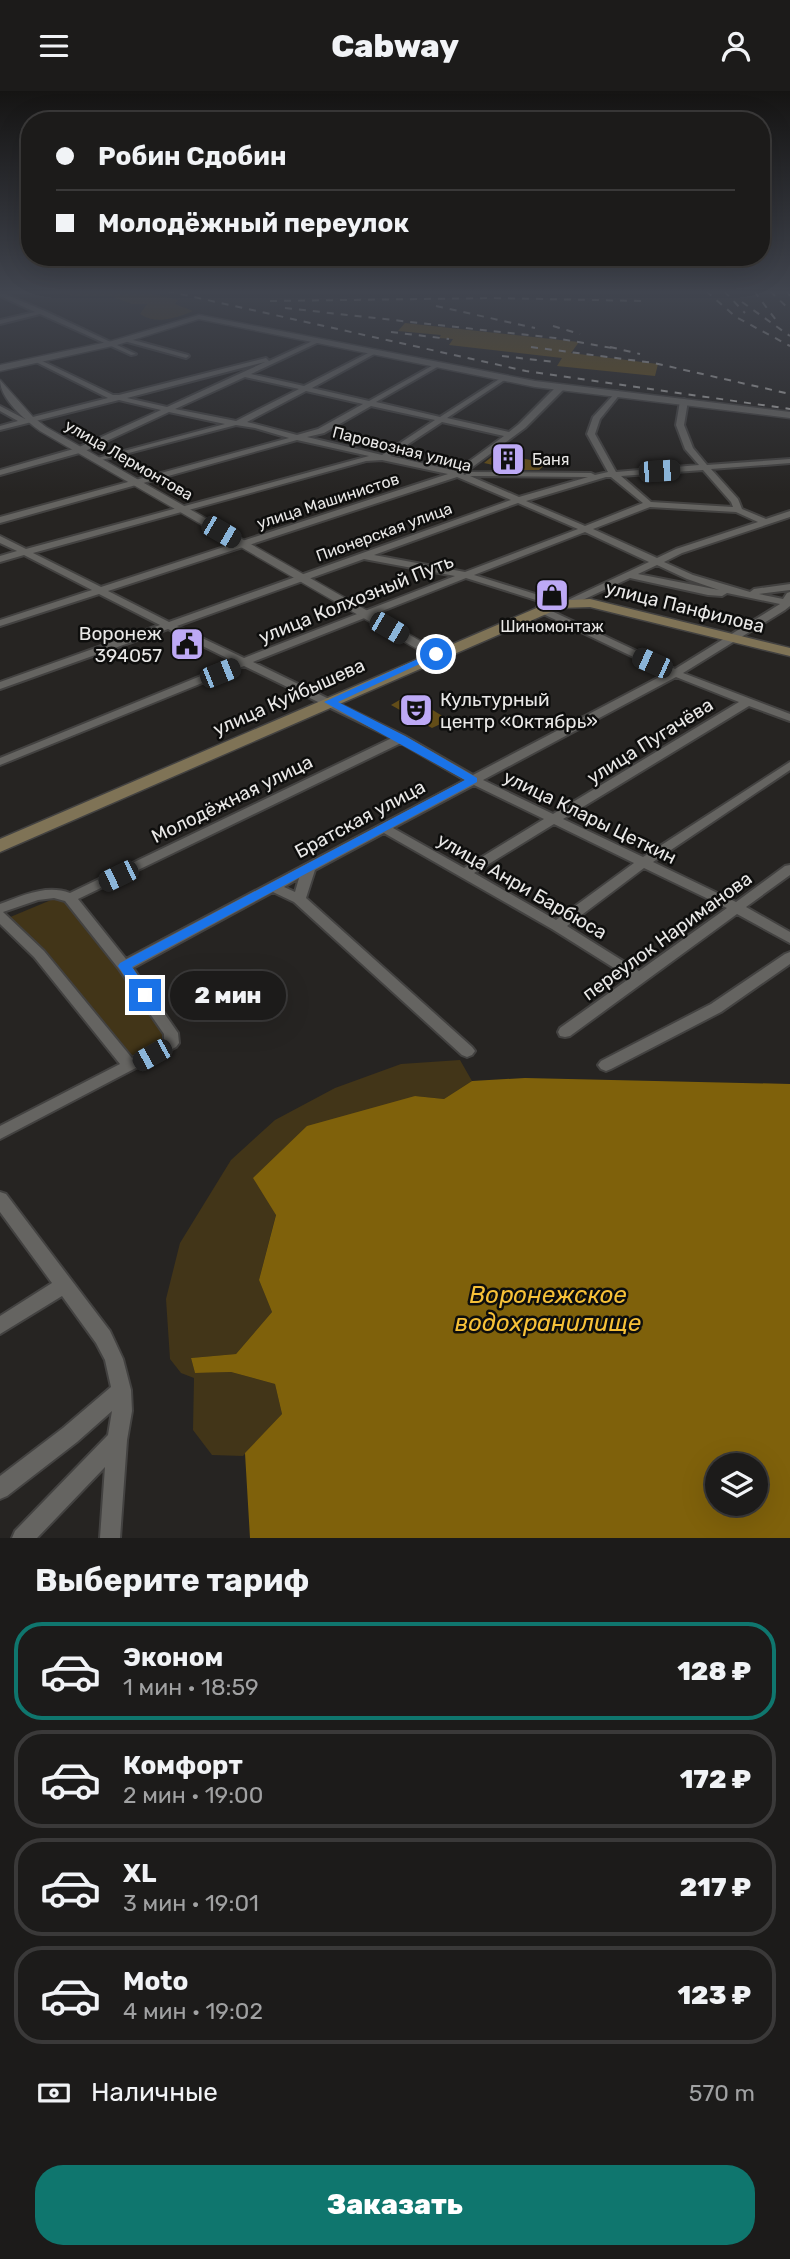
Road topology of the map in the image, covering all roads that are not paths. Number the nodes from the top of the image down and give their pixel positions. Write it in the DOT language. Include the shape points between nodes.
graph roads {
  1 [pos="48,359"];
  2 [pos="270,359"];
  3 [pos="281,359"];
  4 [pos="362,359"];
  5 [pos="406,359"];
  6 [pos="38,361"];
  7 [pos="437,365"];
  8 [pos="0,368"];
  9 [pos="224,369"];
  10 [pos="246,375"];
  11 [pos="504,378"];
  12 [pos="0,383"];
  13 [pos="560,388"];
  14 [pos="306,389"];
  15 [pos="617,393"];
  16 [pos="114,397"];
  17 [pos="684,401"];
  18 [pos="369,403"];
  19 [pos="0,408"];
  20 [pos="167,411"];
  21 [pos="790,415"];
  22 [pos="439,419"];
  23 [pos="27,420"];
  24 [pos="235,425"];
  25 [pos="0,428"];
  26 [pos="511,435"];
  27 [pos="299,438"];
  28 [pos="80,450"];
  29 [pos="365,456"];
  30 [pos="382,458"];
  31 [pos="98,460"];
  32 [pos="790,461"];
  33 [pos="472,464"];
  34 [pos="705,468"];
  35 [pos="0,473"];
  36 [pos="457,474"];
  37 [pos="609,475"];
  38 [pos="483,479"];
  39 [pos="138,483"];
  40 [pos="519,500"];
  41 [pos="649,504"];
  42 [pos="181,509"];
  43 [pos="738,510"];
  44 [pos="790,514"];
  45 [pos="0,520"];
  46 [pos="765,522"];
  47 [pos="586,529"];
  48 [pos="0,539"];
  49 [pos="241,543"];
  50 [pos="24,552"];
  51 [pos="363,556"];
  52 [pos="0,559"];
  53 [pos="656,562"];
  54 [pos="464,575"];
  55 [pos="630,575"];
  56 [pos="301,578"];
  57 [pos="790,587"];
  58 [pos="99,591"];
  59 [pos="737,593"];
  60 [pos="588,600"];
  61 [pos="564,603"];
  62 [pos="788,604"];
  63 [pos="540,609"];
  64 [pos="366,614"];
  65 [pos="0,623"];
  66 [pos="169,626"];
  67 [pos="731,638"];
  68 [pos="790,652"];
  69 [pos="436,654"];
  70 [pos="245,663"];
  71 [pos="675,673"];
  72 [pos="0,686"];
  73 [pos="330,702"];
  74 [pos="747,702"];
  75 [pos="790,718"];
  76 [pos="401,738"];
  77 [pos="0,762"];
  78 [pos="790,765"];
  79 [pos="478,777"];
  80 [pos="555,820"];
  81 [pos="384,828"];
  82 [pos="0,846"];
  83 [pos="643,863"];
  84 [pos="309,869"];
  85 [pos="790,869"];
  86 [pos="463,874"];
  87 [pos="273,887"];
  88 [pos="70,898"];
  89 [pos="299,899"];
  90 [pos="0,909"];
  91 [pos="739,909"];
  92 [pos="0,916"];
  93 [pos="557,926"];
  94 [pos="790,937"];
  95 [pos="790,957"];
  96 [pos="124,966"];
  97 [pos="640,978"];
  98 [pos="565,1032"];
  99 [pos="467,1051"];
  100 [pos="606,1065"];
  101 [pos="130,1066"];
  102 [pos="0,1133"];
  103 [pos="1,1201"];
  104 [pos="65,1285"];
  105 [pos="0,1327"];
  106 [pos="121,1390"];
  107 [pos="117,1440"];
  108 [pos="0,1489"];
  109 [pos="22,1538"];
  110 [pos="110,1538"];
  1 -- 6 [label="street"];
  2 -- 9 [label="street"];
  3 -- 10 [label="street"];
  4 -- 14 [label="street"];
  5 -- 7 [label="street"];
  6 -- 8 [label="street"];
  6 -- 16 [label="street, Паровозная улица"];
  7 -- 11 [label="street"];
  7 -- 18 [label="street"];
  9 -- 10 [label="street"];
  9 -- 16 [label="street"];
  10 -- 14 [label="street"];
  10 -- 20 [label="street"];
  11 -- 13 [label="street"];
  11 -- 22 [label="street"];
  12 -- 23 [label="street, улица Лермонтова"];
  13 -- 15 [label="street"];
  13 -- 26 [label="street, улица Машинистов"];
  14 -- 18 [label="street"];
  14 -- 24 [label="street"];
  15 -- 17 [label="street"];
  15 -- 37 [label="street" via="596,419 591,434"];
  16 -- 20 [label="street, Паровозная улица"];
  16 -- 23 [label="street"];
  17 -- 21 [label="street"];
  17 -- 34 [label="street" via="682,435"];
  18 -- 22 [label="street"];
  18 -- 27 [label="street" via="321,431"];
  19 -- 23 [label="street"];
  20 -- 24 [label="street, Паровозная улица"];
  20 -- 28 [label="street"];
  22 -- 26 [label="street"];
  22 -- 30 [label="street"];
  23 -- 25 [label="street"];
  23 -- 28 [label="street, улица Лермонтова"];
  24 -- 27 [label="street, Паровозная улица"];
  24 -- 31 [label="street"];
  26 -- 33 [label="street, улица Машинистов"];
  27 -- 29 [label="street, Паровозная улица"];
  27 -- 39 [label="street"];
  28 -- 31 [label="street, улица Лермонтова"];
  28 -- 35 [label="street"];
  29 -- 30 [label="street, Паровозная улица"];
  29 -- 42 [label="street"];
  30 -- 36 [label="street, Паровозная улица"];
  31 -- 39 [label="street, улица Лермонтова"];
  32 -- 34 [label="street, Пионерская улица"];
  33 -- 36 [label="street, улица Машинистов"];
  33 -- 38 [label="street"];
  34 -- 37 [label="street, Пионерская улица"];
  34 -- 43 [label="street"];
  36 -- 38 [label="street, Паровозная улица"];
  36 -- 49 [label="street, улица Машинистов"];
  37 -- 38 [label="street"];
  37 -- 40 [label="street, Пионерская улица"];
  37 -- 41 [label="street"];
  38 -- 40 [label="street, Паровозная улица"];
  39 -- 42 [label="street, улица Лермонтова"];
  39 -- 45 [label="street"];
  40 -- 47 [label="street, Паровозная улица"];
  40 -- 51 [label="street, Пионерская улица"];
  41 -- 43 [label="street"];
  41 -- 47 [label="street, улица Колхозный Путь"];
  42 -- 49 [label="street, улица Лермонтова"];
  42 -- 50 [label="street"];
  43 -- 46 [label="street"];
  44 -- 46 [label="street"];
  46 -- 53 [label="street"];
  47 -- 53 [label="street, Паровозная улица"];
  47 -- 54 [label="street, улица Колхозный Путь"];
  48 -- 50 [label="street"];
  49 -- 56 [label="street, улица Лермонтова"];
  49 -- 58 [label="street, улица Машинистов"];
  50 -- 52 [label="street"];
  50 -- 58 [label="street"];
  51 -- 54 [label="street, улица Панфилова"];
  51 -- 56 [label="street, Пионерская улица"];
  53 -- 55 [label="street"];
  53 -- 59 [label="street, Паровозная улица"];
  54 -- 61 [label="street, улица Панфилова"];
  54 -- 64 [label="street, улица Колхозный Путь"];
  55 -- 59 [label="street" via="708,592"];
  55 -- 60 [label="street"];
  56 -- 64 [label="street, улица Лермонтова"];
  56 -- 66 [label="street, Пионерская улица"];
  57 -- 59 [label="street"];
  58 -- 65 [label="street, улица Машинистов"];
  58 -- 66 [label="street"];
  59 -- 62 [label="street, Паровозная улица"];
  60 -- 61 [label="main road, улица Панфилова"];
  60 -- 67 [label="main road, улица Панфилова"];
  61 -- 63 [label="main road, улица Куйбышева"];
  62 -- 67 [label="street, Братская улица"];
  63 -- 69 [label="main road, улица Куйбышева"];
  63 -- 71 [label="street"];
  64 -- 69 [label="street, улица Лермонтова"];
  64 -- 70 [label="street, улица Колхозный Путь"];
  66 -- 70 [label="street"];
  66 -- 72 [label="street, Пионерская улица"];
  67 -- 68 [label="main road, улица Панфилова"];
  67 -- 71 [label="street, Братская улица"];
  69 -- 73 [label="main road, улица Куйбышева"];
  70 -- 73 [label="street"];
  70 -- 77 [label="street, улица Колхозный Путь"];
  71 -- 74 [label="street"];
  71 -- 79 [label="street, Братская улица"];
  73 -- 76 [label="street"];
  73 -- 82 [label="main road, улица Куйбышева"];
  74 -- 75 [label="street"];
  74 -- 80 [label="street, улица Пугачёва"];
  76 -- 79 [label="street, улица Клары Цеткин" via="440,761 461,764"];
  76 -- 88 [label="street, Молодёжная улица"];
  78 -- 83 [label="street"];
  79 -- 80 [label="street, улица Клары Цеткин"];
  79 -- 81 [label="street, Братская улица"];
  80 -- 83 [label="street, улица Клары Цеткин"];
  80 -- 86 [label="street, улица Пугачёва"];
  81 -- 84 [label="street, Братская улица"];
  81 -- 86 [label="street, улица Анри Барбюса"];
  83 -- 91 [label="street, улица Клары Цеткин"];
  83 -- 93 [label="street"];
  84 -- 87 [label="street, Братская улица"];
  84 -- 89 [label="street"];
  85 -- 91 [label="street, переулок Нариманова"];
  86 -- 93 [label="street, улица Анри Барбюса"];
  87 -- 89 [label="street"];
  87 -- 96 [label="street, Братская улица"];
  88 -- 90 [label="street, Молодёжная улица" via="44,895"];
  88 -- 96 [label="street"];
  89 -- 99 [label="street"];
  91 -- 94 [label="street, улица Клары Цеткин"];
  91 -- 97 [label="street, переулок Нариманова"];
  92 -- 101 [label="street" via="39,954"];
  93 -- 97 [label="street, улица Анри Барбюса"];
  95 -- 100 [label="street" via="716,1008"];
  96 -- 101 [label="street" via="173,1038 168,1046"];
  97 -- 98 [label="street, переулок Нариманова"];
  101 -- 102 [label="street"];
  103 -- 104 [label="street"];
  104 -- 105 [label="street"];
  104 -- 106 [label="street" via="103,1338 114,1359"];
  106 -- 107 [label="street"];
  106 -- 108 [label="street"];
  107 -- 109 [label="street"];
  107 -- 110 [label="street"];
}
